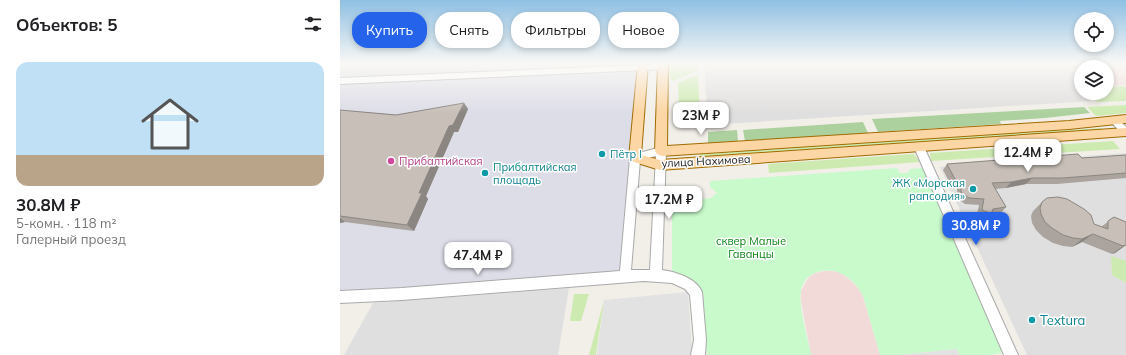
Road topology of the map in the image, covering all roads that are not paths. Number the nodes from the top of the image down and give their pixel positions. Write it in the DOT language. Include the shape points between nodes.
graph roads {
  1 [pos="374,80"];
  2 [pos="642,80"];
  3 [pos="663,80"];
  4 [pos="340,81"];
  5 [pos="1121,120"];
  6 [pos="1126,131"];
  7 [pos="919,147"];
  8 [pos="661,151"];
  9 [pos="635,158"];
  10 [pos="660,165"];
  11 [pos="656,275"];
  12 [pos="625,276"];
  13 [pos="340,297"];
  14 [pos="698,355"];
  15 [pos="1011,355"];
  1 -- 4 [label="street"];
  2 -- 9 [label="main road"];
  3 -- 8 [label="main road"];
  5 -- 6 [label="street"];
  5 -- 8 [label="main road, улица Нахимова"];
  6 -- 7 [label="main road, улица Нахимова"];
  7 -- 10 [label="main road, улица Нахимова"];
  7 -- 15 [label="street"];
  8 -- 9 [label="street, улица Нахимова"];
  8 -- 10 [label="street"];
  9 -- 10 [label="main road, улица Нахимова"];
  9 -- 12 [label="street"];
  10 -- 11 [label="street"];
  11 -- 12 [label="street"];
  11 -- 14 [label="street" via="670,276 686,282 696,292 700,340"];
  12 -- 13 [label="street"];
}
